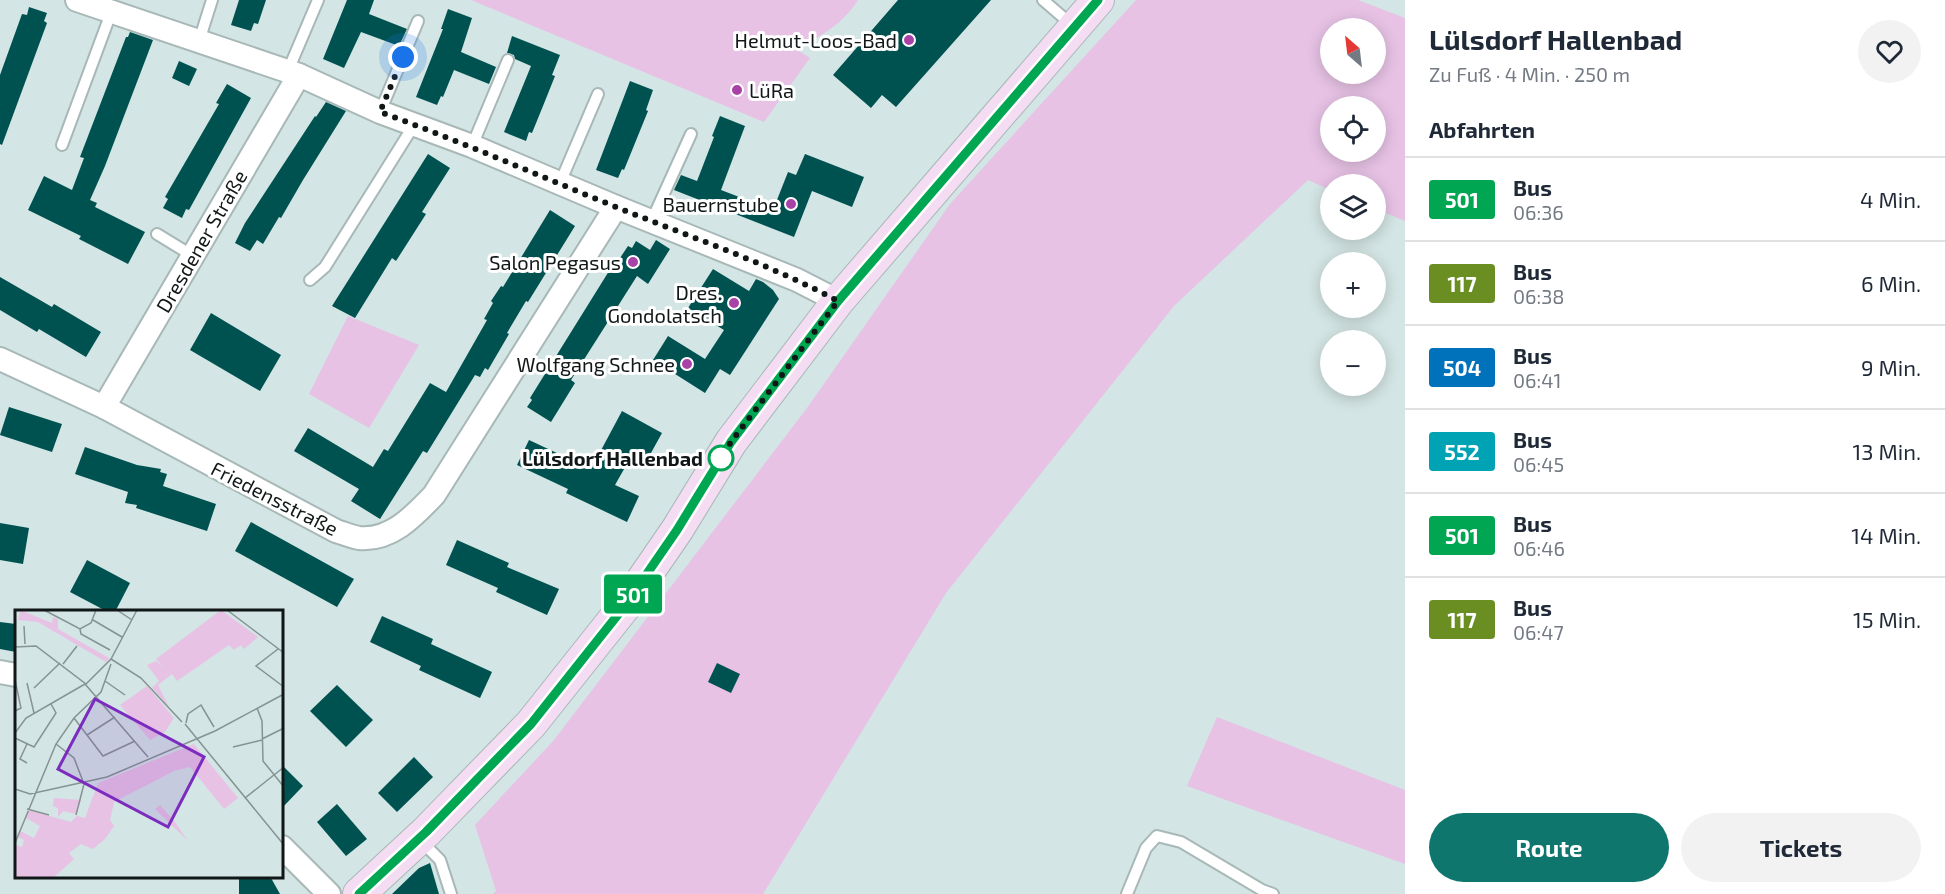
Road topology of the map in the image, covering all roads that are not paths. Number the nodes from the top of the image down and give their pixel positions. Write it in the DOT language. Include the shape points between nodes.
graph roads {
  1 [pos="77,0"];
  2 [pos="212,0"];
  3 [pos="318,0"];
  4 [pos="1042,0"];
  5 [pos="1098,0"];
  6 [pos="108,8"];
  7 [pos="418,21"];
  8 [pos="1075,27"];
  9 [pos="199,41"];
  10 [pos="508,60"];
  11 [pos="293,74"];
  12 [pos="598,94"];
  13 [pos="380,112"];
  14 [pos="414,125"];
  15 [pos="691,134"];
  16 [pos="62,145"];
  17 [pos="472,146"];
  18 [pos="560,183"];
  19 [pos="616,207"];
  20 [pos="652,220"];
  21 [pos="157,234"];
  22 [pos="193,256"];
  23 [pos="310,280"];
  24 [pos="838,301"];
  25 [pos="0,359"];
  26 [pos="104,407"];
  27 [pos="0,672"];
  28 [pos="15,675"];
  29 [pos="419,838"];
  30 [pos="284,849"];
  31 [pos="329,894"];
  32 [pos="358,894"];
  33 [pos="451,894"];
  34 [pos="1127,894"];
  35 [pos="1273,894"];
  1 -- 6 [label="street"];
  2 -- 9 [label="lane"];
  3 -- 11 [label="lane"];
  4 -- 8 [label="lane"];
  5 -- 8 [label="street"];
  6 -- 9 [label="street"];
  6 -- 16 [label="lane"];
  7 -- 13 [label="lane"];
  8 -- 24 [label="street"];
  9 -- 11 [label="street"];
  10 -- 17 [label="lane"];
  11 -- 13 [label="street"];
  11 -- 22 [label="street, Dresdener Straße"];
  12 -- 18 [label="lane"];
  13 -- 14 [label="street"];
  14 -- 17 [label="street"];
  14 -- 23 [label="lane" via="325,267"];
  15 -- 20 [label="lane"];
  17 -- 18 [label="street"];
  18 -- 19 [label="street"];
  19 -- 20 [label="street"];
  19 -- 26 [label="street, Friedensstraße" via="434,495 409,522 381,536 359,538 336,531"];
  20 -- 24 [label="street" via="798,280"];
  21 -- 22 [label="lane"];
  22 -- 26 [label="street, Dresdener Straße"];
  24 -- 29 [label="street" via="731,442 624,607 531,724"];
  25 -- 26 [label="street, Friedensstraße"];
  27 -- 28 [label="street"];
  29 -- 32 [label="street"];
  29 -- 33 [label="lane" via="440,860"];
  30 -- 31 [label="street"];
  34 -- 35 [label="lane" via="1146,848 1157,836 1181,842"];
}
